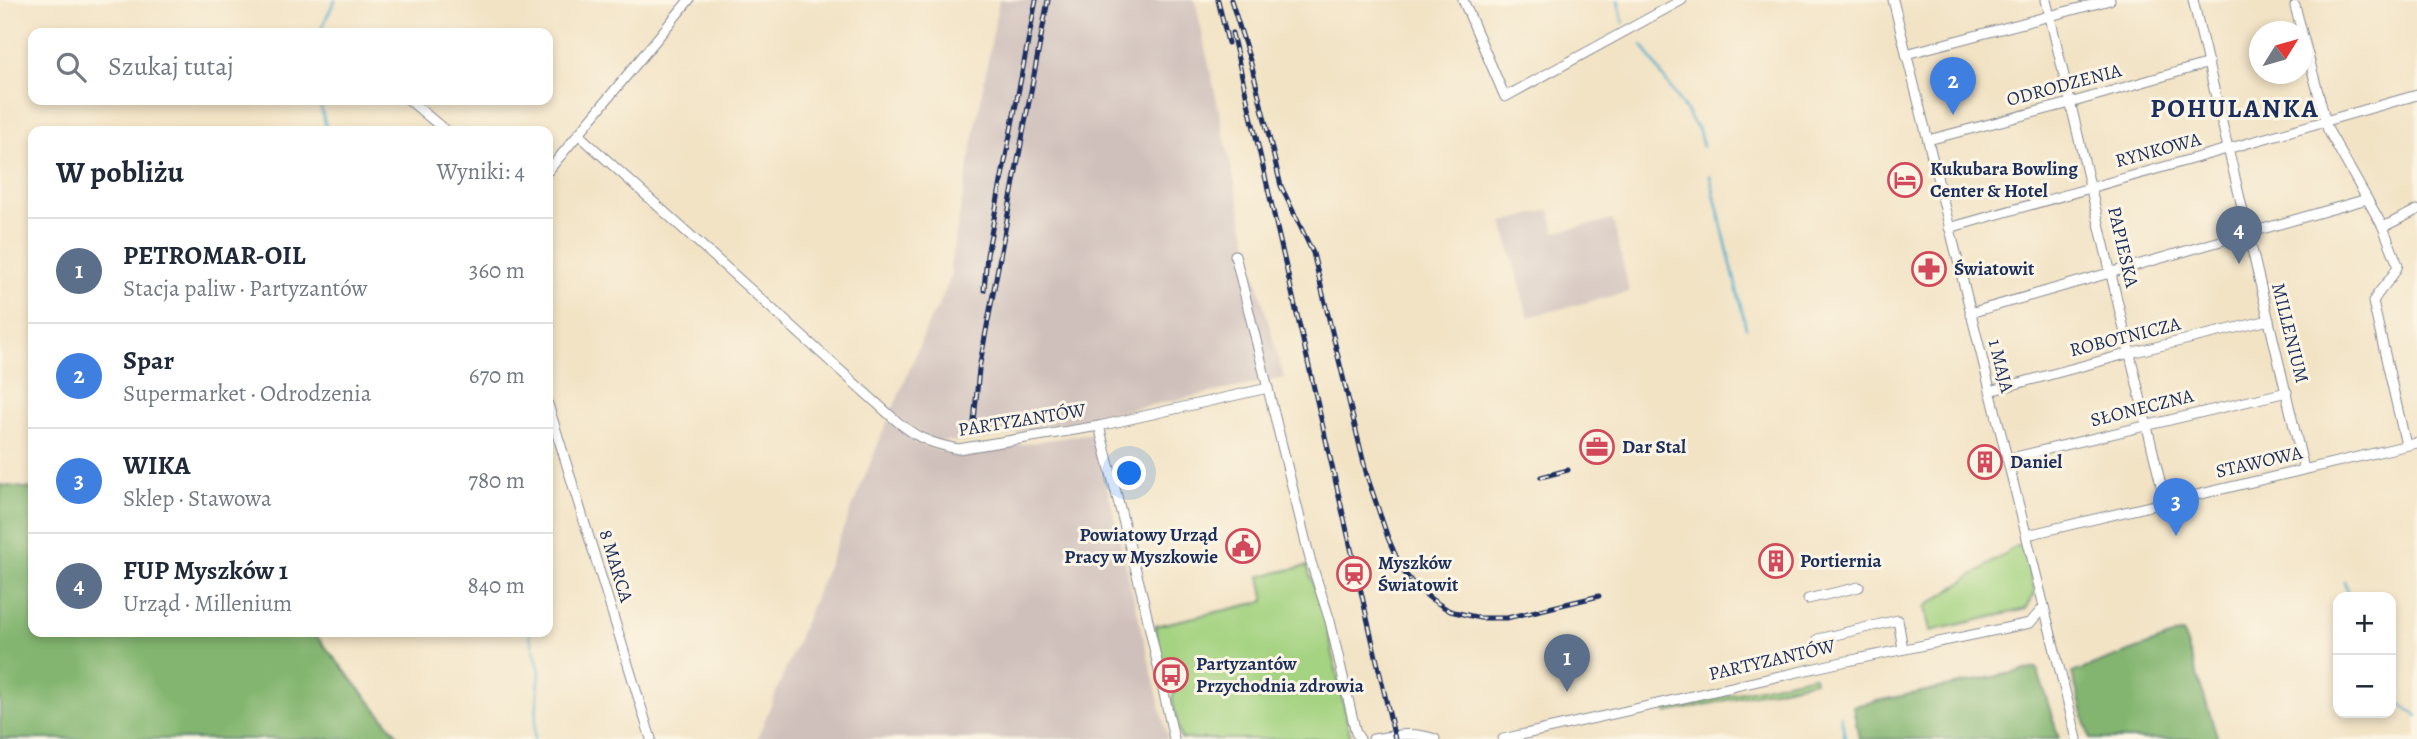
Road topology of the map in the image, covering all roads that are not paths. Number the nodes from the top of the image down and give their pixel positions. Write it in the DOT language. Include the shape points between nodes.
graph roads {
  1 [pos="689,0"];
  2 [pos="1463,0"];
  3 [pos="1682,0"];
  4 [pos="1893,0"];
  5 [pos="2046,0"];
  6 [pos="2110,0"];
  7 [pos="2193,0"];
  8 [pos="2295,6"];
  9 [pos="2050,15"];
  10 [pos="1906,54"];
  11 [pos="2209,63"];
  12 [pos="2417,95"];
  13 [pos="2070,103"];
  14 [pos="416,105"];
  15 [pos="2326,121"];
  16 [pos="440,126"];
  17 [pos="578,135"];
  18 [pos="1928,140"];
  19 [pos="2227,150"];
  20 [pos="553,165"];
  21 [pos="2091,186"];
  22 [pos="2367,199"];
  23 [pos="2417,210"];
  24 [pos="2383,226"];
  25 [pos="1950,228"];
  26 [pos="2247,235"];
  27 [pos="1236,255"];
  28 [pos="2111,274"];
  29 [pos="1970,313"];
  30 [pos="2269,320"];
  31 [pos="2130,353"];
  32 [pos="1268,388"];
  33 [pos="1990,391"];
  34 [pos="2287,392"];
  35 [pos="553,420"];
  36 [pos="2148,424"];
  37 [pos="1099,426"];
  38 [pos="2417,443"];
  39 [pos="2406,445"];
  40 [pos="2007,460"];
  41 [pos="2304,469"];
  42 [pos="2165,502"];
  43 [pos="2026,535"];
  44 [pos="1859,587"];
  45 [pos="1808,599"];
  46 [pos="2043,608"];
  47 [pos="1818,639"];
  48 [pos="1903,649"];
  49 [pos="651,739"];
  50 [pos="1174,739"];
  51 [pos="1360,739"];
  52 [pos="1373,739"];
  53 [pos="1435,739"];
  54 [pos="1503,739"];
  55 [pos="2077,739"];
  1 -- 17 [label="street"];
  2 -- 3 [label="street" via="1505,97"];
  4 -- 10 [label="street, 1 MAJA"];
  5 -- 9 [label="street, PAPIESKA"];
  6 -- 9 [label="street"];
  7 -- 11 [label="street, MILLENIUM"];
  8 -- 15 [label="street"];
  9 -- 10 [label="street"];
  9 -- 13 [label="street, PAPIESKA"];
  10 -- 18 [label="street, 1 MAJA"];
  11 -- 13 [label="street, ODRODZENIA"];
  11 -- 19 [label="street, MILLENIUM"];
  12 -- 15 [label="street, RYNKOWA"];
  13 -- 18 [label="street, ODRODZENIA"];
  13 -- 21 [label="street, PAPIESKA"];
  14 -- 16 [label="street"];
  15 -- 19 [label="street, RYNKOWA"];
  15 -- 22 [label="street"];
  17 -- 20 [label="street"];
  17 -- 37 [label="street, PARTYZANTÓW" via="914,436 958,449"];
  18 -- 25 [label="street, 1 MAJA"];
  19 -- 21 [label="street, RYNKOWA"];
  19 -- 26 [label="street, MILLENIUM"];
  21 -- 25 [label="street, RYNKOWA"];
  21 -- 28 [label="street, PAPIESKA"];
  22 -- 24 [label="street"];
  22 -- 26 [label="street"];
  23 -- 24 [label="street"];
  24 -- 39 [label="street" via="2398,265 2374,306"];
  25 -- 29 [label="street, 1 MAJA"];
  26 -- 28 [label="street"];
  26 -- 30 [label="street, MILLENIUM"];
  27 -- 32 [label="street"];
  28 -- 29 [label="street"];
  28 -- 31 [label="street, PAPIESKA"];
  29 -- 33 [label="street, 1 MAJA"];
  30 -- 31 [label="street, ROBOTNICZA"];
  30 -- 34 [label="street, MILLENIUM"];
  31 -- 33 [label="street, ROBOTNICZA"];
  31 -- 36 [label="street, PAPIESKA"];
  32 -- 37 [label="street"];
  32 -- 51 [label="street"];
  33 -- 40 [label="street, 1 MAJA"];
  34 -- 36 [label="street, SŁONECZNA"];
  34 -- 41 [label="street, MILLENIUM"];
  35 -- 49 [label="street, 8 MARCA"];
  36 -- 40 [label="street, SŁONECZNA"];
  36 -- 42 [label="street, PAPIESKA"];
  37 -- 50 [label="street, PARTYZANTÓW"];
  38 -- 39 [label="street, STAWOWA"];
  39 -- 41 [label="street, STAWOWA"];
  40 -- 43 [label="street, 1 MAJA"];
  41 -- 42 [label="street, STAWOWA"];
  42 -- 43 [label="street, STAWOWA"];
  43 -- 46 [label="street, 1 MAJA"];
  44 -- 45 [label="street"];
  46 -- 48 [label="street, PARTYZANTÓW" via="2030,623"];
  46 -- 55 [label="street, 1 MAJA"];
  47 -- 48 [label="street" via="1898,620"];
  48 -- 54 [label="street, PARTYZANTÓW"];
  52 -- 53 [label="street" via="1418,733"];
}
